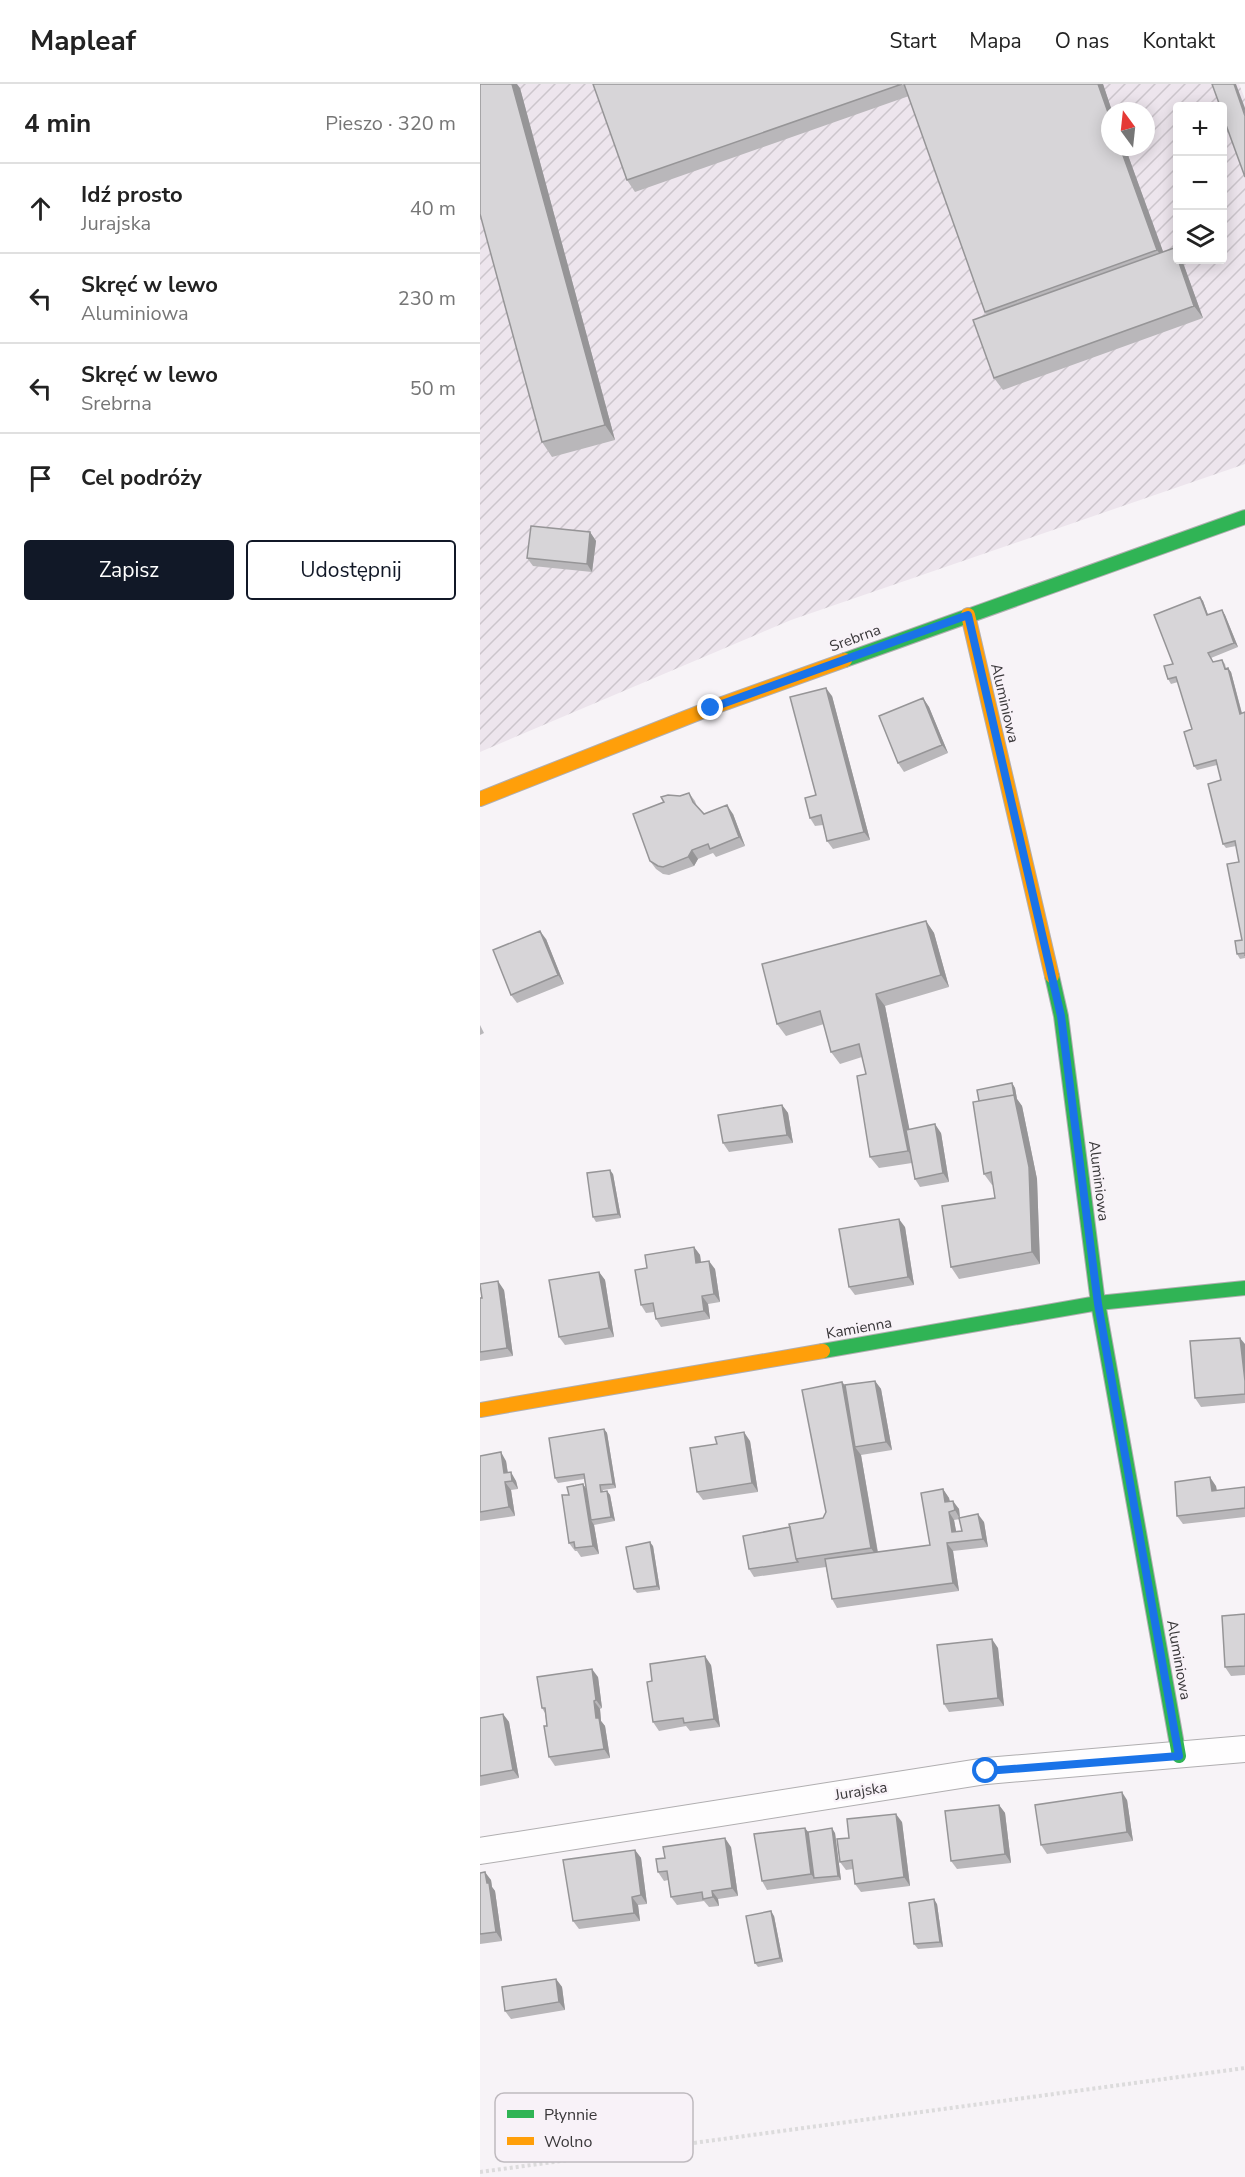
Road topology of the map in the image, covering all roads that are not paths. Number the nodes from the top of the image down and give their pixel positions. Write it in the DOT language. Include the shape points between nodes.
graph roads {
  1 [pos="1245,517"];
  2 [pos="968,615"];
  3 [pos="480,799"];
  4 [pos="1245,1288"];
  5 [pos="1098,1304"];
  6 [pos="480,1410"];
  7 [pos="1245,1749"];
  8 [pos="1179,1756"];
  9 [pos="480,1851"];
  1 -- 2 [label="street, Srebrna"];
  2 -- 3 [label="street, Srebrna" via="711,708"];
  2 -- 5 [label="street, Aluminiowa" via="1061,1016"];
  4 -- 5 [label="street, Kamienna"];
  5 -- 6 [label="street, Kamienna"];
  5 -- 8 [label="street, Aluminiowa"];
  7 -- 8 [label="street, Jurajska"];
  8 -- 9 [label="street, Jurajska" via="986,1771"];
}
